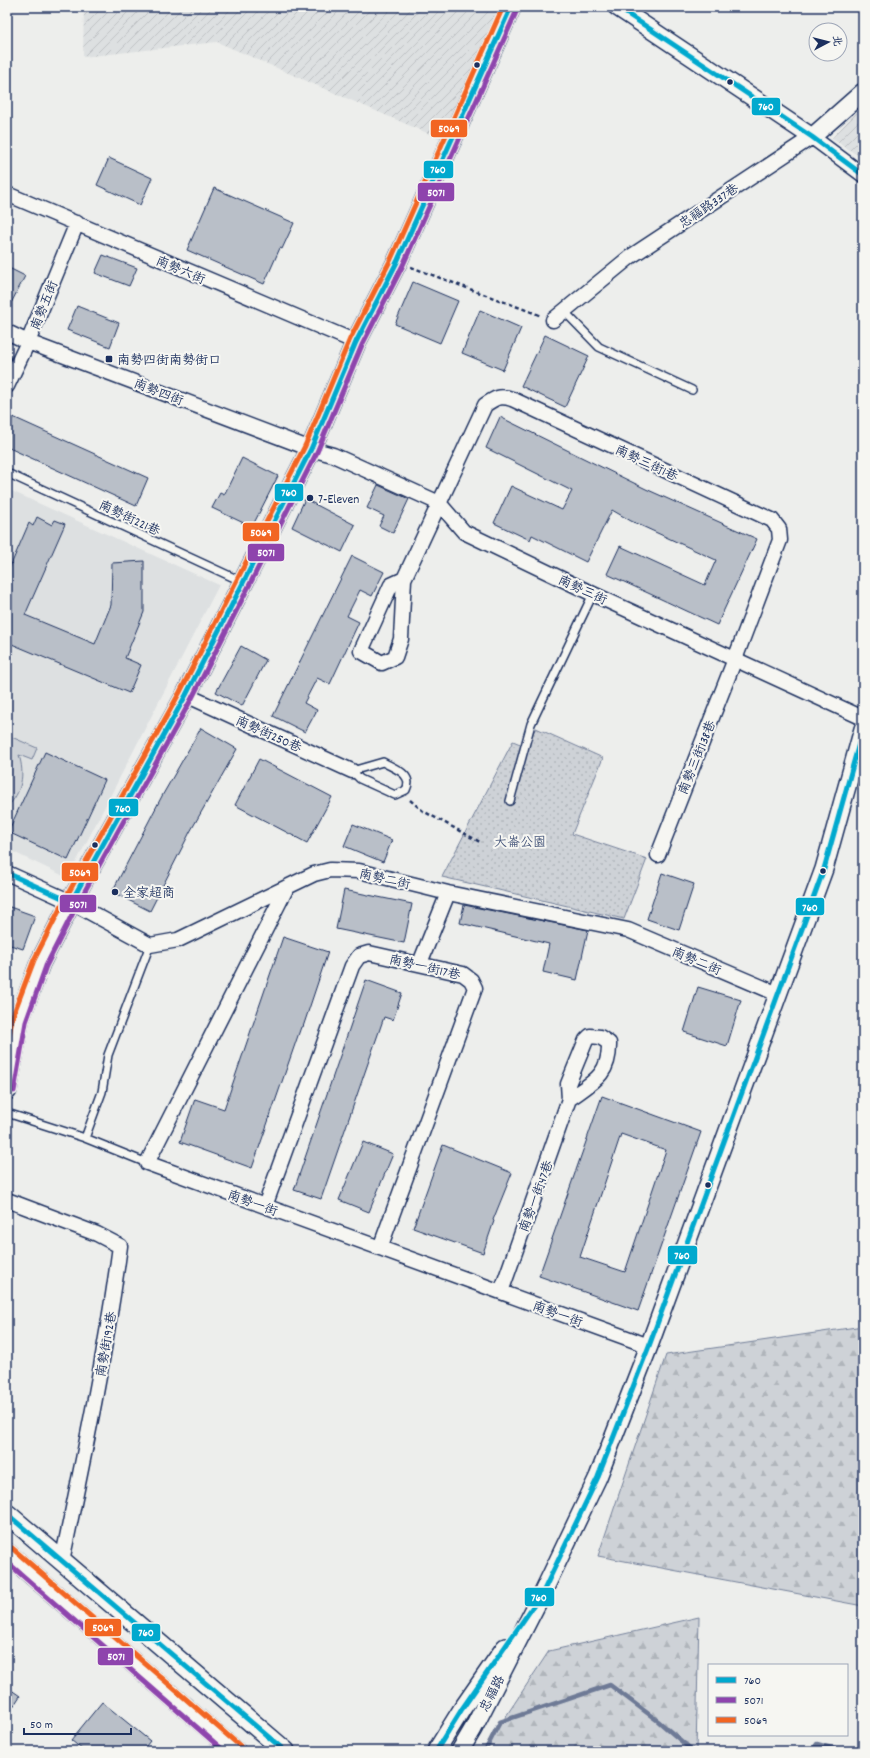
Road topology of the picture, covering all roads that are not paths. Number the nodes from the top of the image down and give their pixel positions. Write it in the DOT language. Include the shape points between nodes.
graph roads {
  1 [pos="511,7"];
  2 [pos="617,7"];
  3 [pos="863,92"];
  4 [pos="812,137"];
  5 [pos="863,175"];
  6 [pos="7,194"];
  7 [pos="77,223"];
  8 [pos="559,315"];
  9 [pos="7,332"];
  10 [pos="28,342"];
  11 [pos="356,342"];
  12 [pos="7,386"];
  13 [pos="692,390"];
  14 [pos="311,448"];
  15 [pos="7,473"];
  16 [pos="439,503"];
  17 [pos="404,579"];
  18 [pos="243,582"];
  19 [pos="593,594"];
  20 [pos="735,659"];
  21 [pos="186,695"];
  22 [pos="863,718"];
  23 [pos="863,729"];
  24 [pos="352,771"];
  25 [pos="510,801"];
  26 [pos="658,854"];
  27 [pos="7,873"];
  28 [pos="287,888"];
  29 [pos="448,893"];
  30 [pos="71,902"];
  31 [pos="150,945"];
  32 [pos="420,963"];
  33 [pos="778,994"];
  34 [pos="7,1090"];
  35 [pos="569,1099"];
  36 [pos="7,1113"];
  37 [pos="85,1138"];
  38 [pos="148,1163"];
  39 [pos="7,1200"];
  40 [pos="265,1206"];
  41 [pos="380,1248"];
  42 [pos="501,1292"];
  43 [pos="649,1346"];
  44 [pos="7,1514"];
  45 [pos="7,1553"];
  46 [pos="62,1561"];
  47 [pos="510,1648"];
  48 [pos="235,1751"];
  49 [pos="285,1751"];
  50 [pos="436,1751"];
  51 [pos="460,1751"];
  1 -- 11 [label="main road" via="397,262"];
  2 -- 4 [label="street"];
  3 -- 4 [label="street, 忠福路337巷"];
  4 -- 5 [label="street"];
  4 -- 8 [label="street, 忠福路337巷" via="630,257"];
  6 -- 7 [label="street, 南勢六街"];
  7 -- 10 [label="street, 南勢五街"];
  7 -- 11 [label="street, 南勢六街"];
  8 -- 13 [label="lane" via="600,347"];
  9 -- 10 [label="street, 南勢四街"];
  10 -- 12 [label="street, 南勢五街"];
  10 -- 14 [label="street, 南勢四街"];
  11 -- 14 [label="main road"];
  14 -- 16 [label="street, 南勢三街" via="333,455"];
  14 -- 18 [label="main road"];
  15 -- 18 [label="lane, 南勢街221巷"];
  16 -- 17 [label="street"];
  16 -- 19 [label="street, 南勢三街" via="464,532"];
  16 -- 20 [label="street, 南勢三街1巷" via="485,405 503,396 772,520 780,529 780,540"];
  17 -- 17 [label="street" via="401,639 395,657 382,663 361,651 391,585"];
  18 -- 21 [label="main road"];
  19 -- 20 [label="street, 南勢三街"];
  19 -- 25 [label="lane" via="531,724"];
  20 -- 22 [label="street, 南勢三街"];
  20 -- 26 [label="street, 南勢三街138巷"];
  21 -- 24 [label="street, 南勢街250巷"];
  21 -- 30 [label="main road"];
  23 -- 33 [label="street, 忠福路" via="824,869"];
  24 -- 24 [label="lane" via="366,783 395,795 406,790 409,784 404,774 383,762"];
  27 -- 30 [label="street"];
  28 -- 29 [label="street, 南勢二街" via="314,874 343,870 378,875"];
  28 -- 31 [label="street, 南勢二街" via="178,940"];
  28 -- 38 [label="street"];
  29 -- 32 [label="street"];
  29 -- 33 [label="street, 南勢二街" via="628,930"];
  30 -- 31 [label="street"];
  30 -- 34 [label="main road" via="40,963 19,1020"];
  31 -- 37 [label="lane" via="108,1055 102,1092"];
  32 -- 40 [label="street, 南勢一街17巷" via="369,953 359,956 352,966"];
  32 -- 41 [label="street, 南勢一街17巷" via="463,974 471,980 475,988"];
  33 -- 43 [label="street, 忠福路"];
  35 -- 42 [label="street, 南勢一街47巷"];
  36 -- 37 [label="lane"];
  37 -- 38 [label="lane"];
  38 -- 40 [label="street, 南勢一街"];
  39 -- 46 [label="street, 南勢街192巷" via="97,1234 120,1246 91,1423"];
  40 -- 41 [label="street, 南勢一街"];
  41 -- 42 [label="street, 南勢一街"];
  42 -- 43 [label="street, 南勢一街"];
  43 -- 47 [label="street, 忠福路" via="598,1477 543,1592"];
  44 -- 46 [label="main road"];
  45 -- 48 [label="main road"];
  46 -- 49 [label="main road"];
  47 -- 50 [label="street, 忠福路" via="462,1709"];
  47 -- 51 [label="street, 忠福路"];
}
